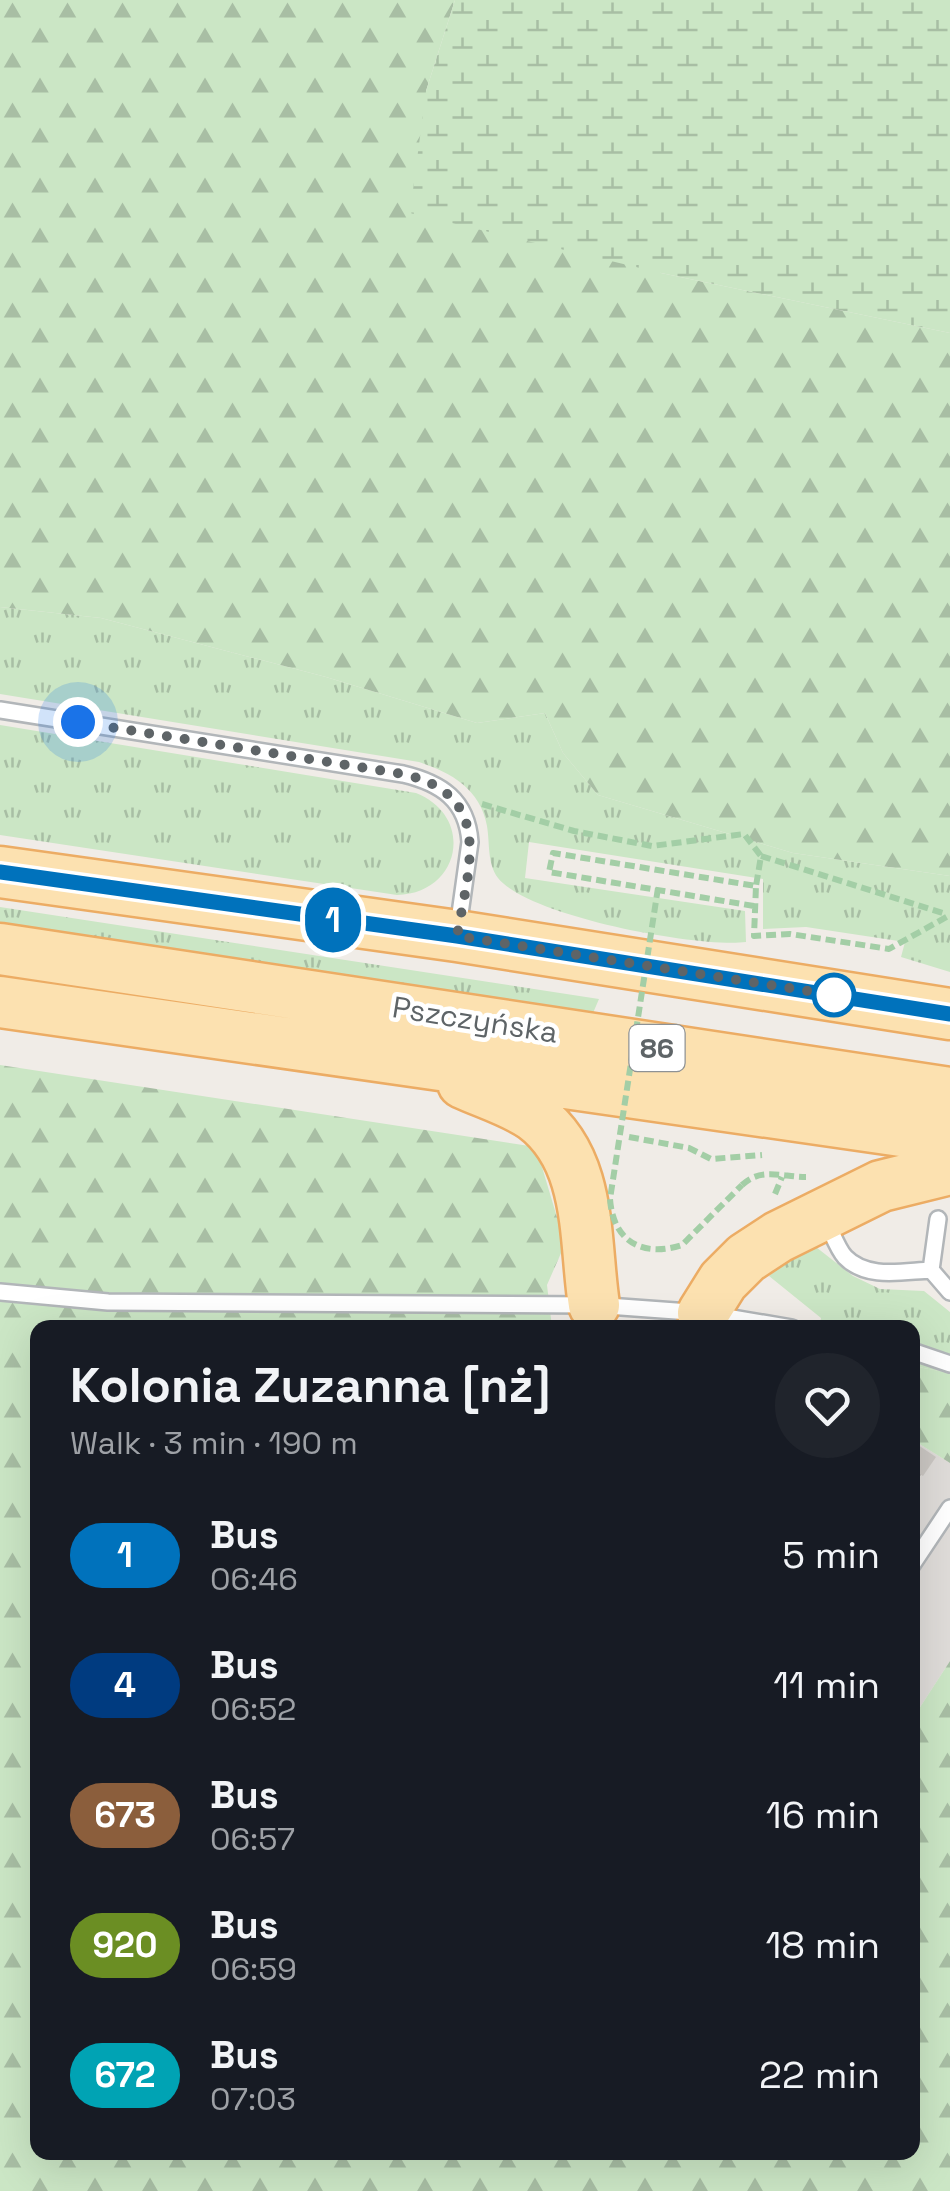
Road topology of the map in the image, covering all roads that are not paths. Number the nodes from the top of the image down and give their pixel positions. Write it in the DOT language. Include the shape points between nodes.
graph roads {
  1 [pos="0,710"];
  2 [pos="0,872"];
  3 [pos="457,936"];
  4 [pos="0,949"];
  5 [pos="0,1002"];
  6 [pos="950,1014"];
  7 [pos="408,1060"];
  8 [pos="950,1093"];
  9 [pos="950,1138"];
  10 [pos="950,1170"];
  11 [pos="823,1215"];
  12 [pos="938,1220"];
  13 [pos="931,1270"];
  14 [pos="0,1292"];
  15 [pos="950,1292"];
  16 [pos="594,1304"];
  17 [pos="702,1313"];
  18 [pos="744,1320"];
  19 [pos="920,1354"];
  20 [pos="950,1364"];
  21 [pos="950,1508"];
  22 [pos="920,1554"];
  1 -- 3 [label="lane" via="433,782 464,814 470,842"];
  2 -- 3 [label="main road"];
  3 -- 6 [label="main road"];
  4 -- 8 [label="main road, Pszczyńska / 86"];
  5 -- 7 [label="main road"];
  7 -- 9 [label="main road"];
  7 -- 16 [label="main road" via="533,1116 559,1142 584,1210"];
  10 -- 11 [label="main road" via="881,1186"];
  11 -- 13 [label="lane" via="844,1256 862,1269"];
  11 -- 17 [label="main road" via="746,1258"];
  12 -- 13 [label="lane"];
  13 -- 15 [label="lane"];
  14 -- 16 [label="lane" via="108,1302"];
  16 -- 17 [label="lane"];
  17 -- 18 [label="lane"];
  19 -- 20 [label="lane"];
  21 -- 22 [label="lane"];
}
